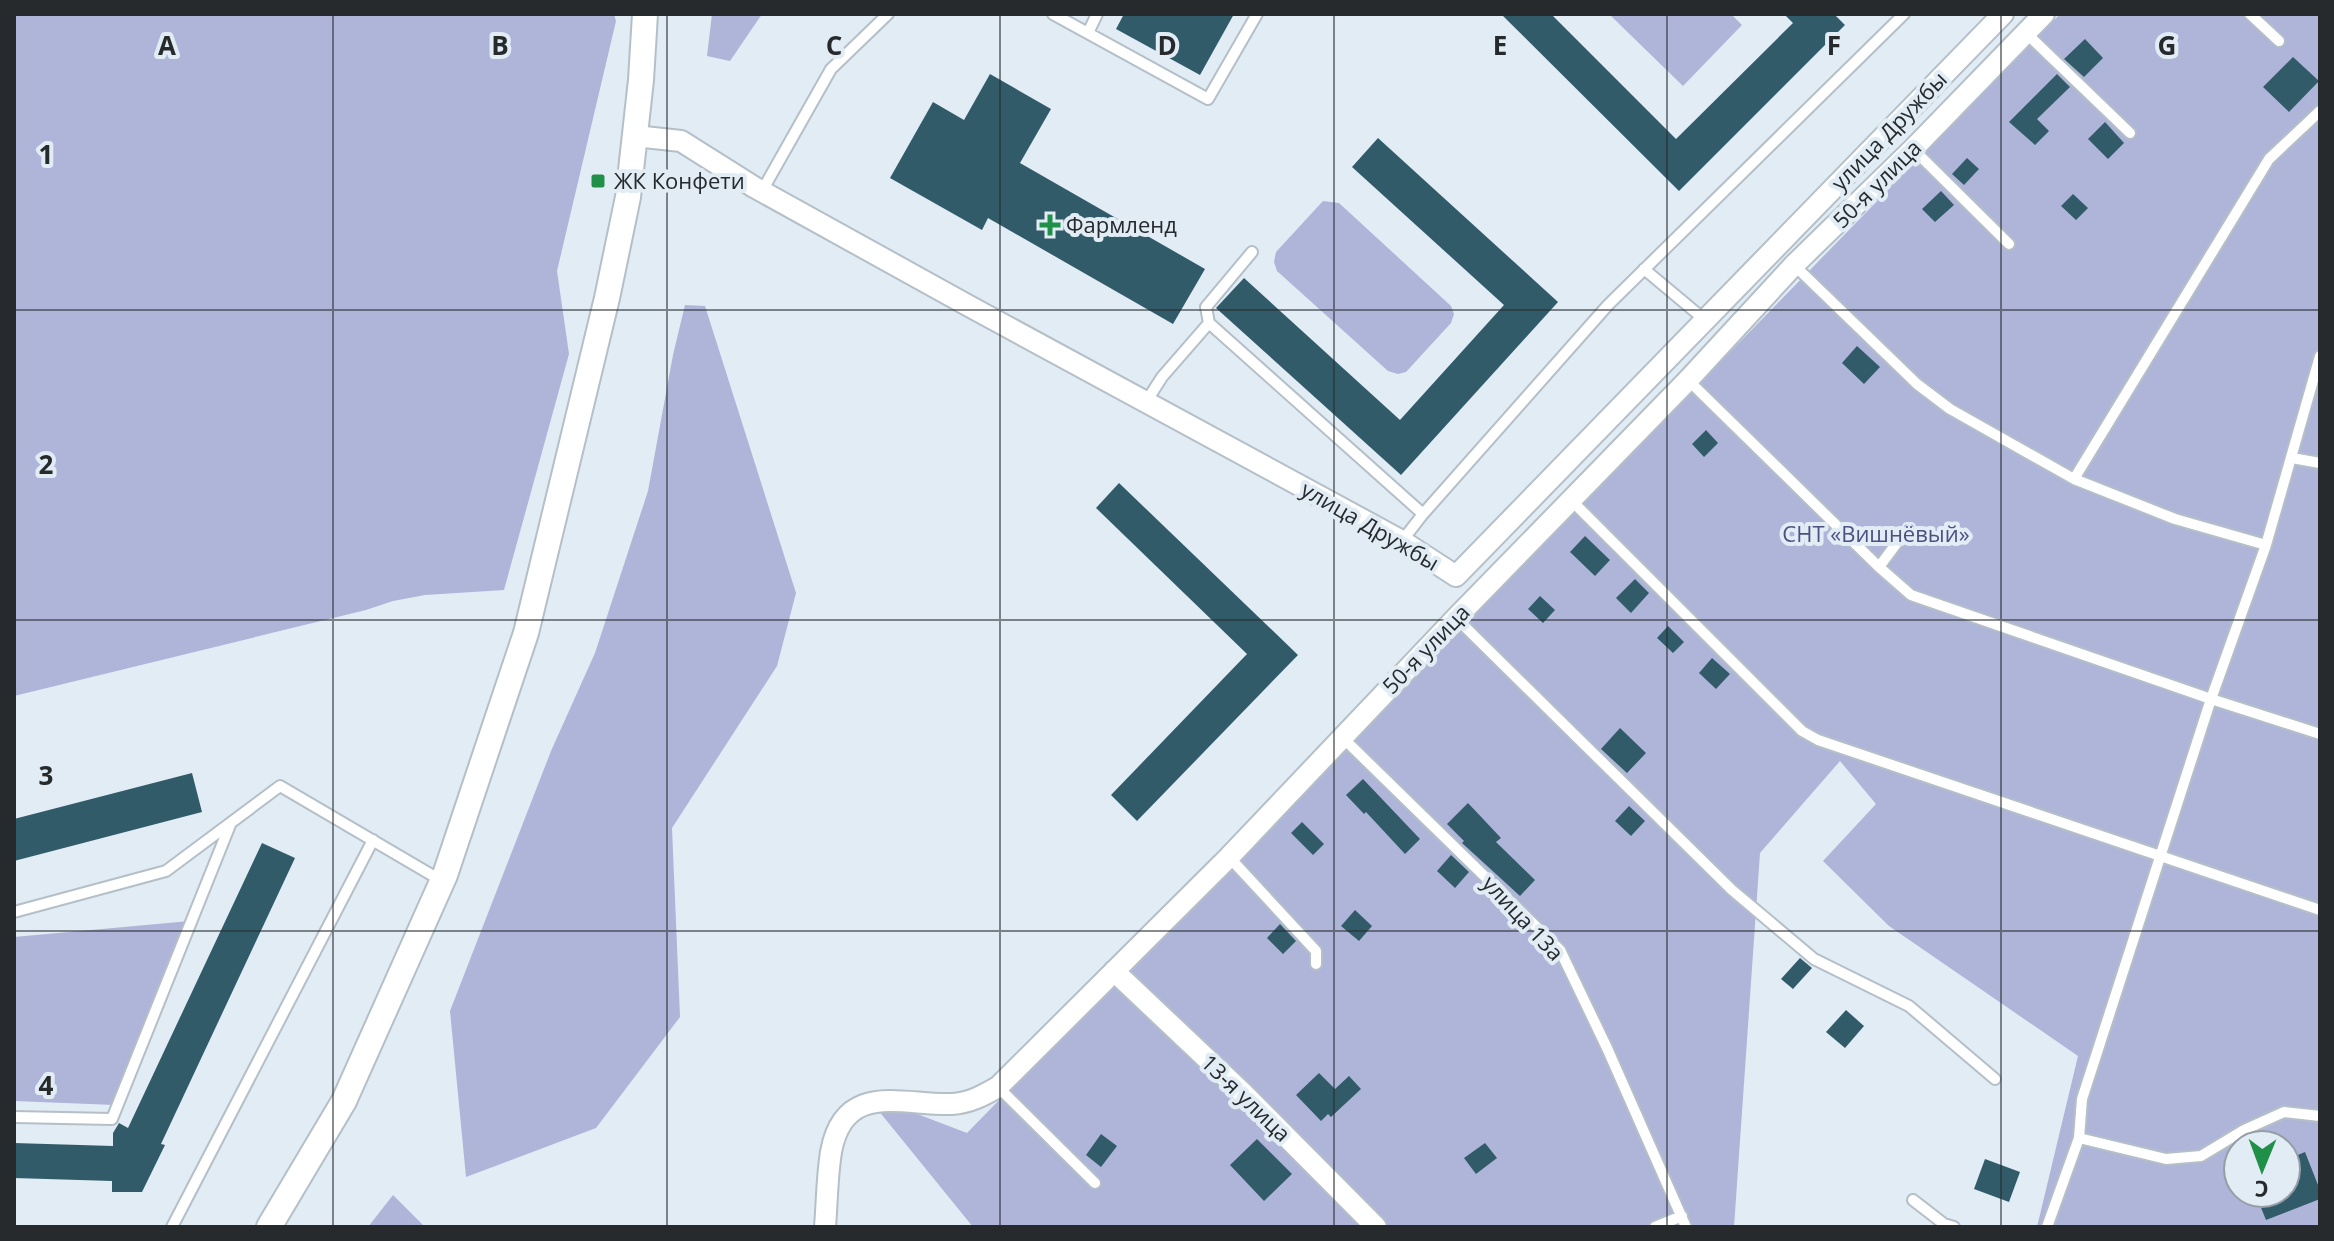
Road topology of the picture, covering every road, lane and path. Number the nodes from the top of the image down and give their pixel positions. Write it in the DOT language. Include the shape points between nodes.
graph roads {
  1 [pos="645,14"];
  2 [pos="888,14"];
  3 [pos="1053,14"];
  4 [pos="1097,14"];
  5 [pos="1257,14"];
  6 [pos="1904,14"];
  7 [pos="2044,14"];
  8 [pos="2250,14"];
  9 [pos="1992,18"];
  10 [pos="1088,33"];
  11 [pos="2026,33"];
  12 [pos="2279,41"];
  13 [pos="2320,111"];
  14 [pos="2130,133"];
  15 [pos="635,136"];
  16 [pos="1913,149"];
  17 [pos="762,191"];
  18 [pos="2009,244"];
  19 [pos="1252,252"];
  20 [pos="1794,265"];
  21 [pos="1644,269"];
  22 [pos="1705,320"];
  23 [pos="1209,323"];
  24 [pos="2320,356"];
  25 [pos="1688,380"];
  26 [pos="1146,402"];
  27 [pos="2292,458"];
  28 [pos="2320,463"];
  29 [pos="2074,479"];
  30 [pos="1571,500"];
  31 [pos="1423,514"];
  32 [pos="1899,540"];
  33 [pos="1402,541"];
  34 [pos="2266,545"];
  35 [pos="1879,567"];
  36 [pos="1456,618"];
  37 [pos="2211,699"];
  38 [pos="2320,734"];
  39 [pos="1342,737"];
  40 [pos="231,823"];
  41 [pos="373,840"];
  42 [pos="2161,855"];
  43 [pos="1229,857"];
  44 [pos="442,881"];
  45 [pos="2320,910"];
  46 [pos="14,912"];
  47 [pos="1316,964"];
  48 [pos="1114,971"];
  49 [pos="1995,1079"];
  50 [pos="998,1087"];
  51 [pos="2320,1116"];
  52 [pos="14,1117"];
  53 [pos="2079,1138"];
  54 [pos="1095,1183"];
  55 [pos="1913,1200"];
  56 [pos="1684,1222"];
  57 [pos="172,1227"];
  58 [pos="269,1227"];
  59 [pos="825,1227"];
  60 [pos="1376,1227"];
  61 [pos="1655,1227"];
  62 [pos="1954,1227"];
  63 [pos="2047,1227"];
  1 -- 15 [label="street"];
  2 -- 17 [label="lane" via="831,69"];
  3 -- 10 [label="lane"];
  4 -- 10 [label="lane"];
  5 -- 10 [label="lane" via="1208,99"];
  6 -- 21 [label="lane"];
  7 -- 11 [label="street, 50-я улица"];
  8 -- 12 [label="lane"];
  9 -- 22 [label="street, улица Дружбы"];
  11 -- 14 [label="lane"];
  11 -- 16 [label="street, 50-я улица"];
  13 -- 29 [label="lane" via="2269,159"];
  15 -- 17 [label="street, улица Дружбы" via="681,141"];
  15 -- 44 [label="street" via="607,298 526,633"];
  16 -- 18 [label="lane"];
  16 -- 20 [label="street, 50-я улица"];
  17 -- 26 [label="street, улица Дружбы"];
  19 -- 23 [label="lane" via="1206,307"];
  20 -- 25 [label="street, 50-я улица"];
  20 -- 29 [label="lane" via="1917,384 1950,409"];
  21 -- 22 [label="lane"];
  21 -- 31 [label="lane"];
  22 -- 33 [label="street, улица Дружбы" via="1456,576"];
  23 -- 26 [label="lane"];
  23 -- 31 [label="lane"];
  24 -- 27 [label="lane"];
  25 -- 30 [label="street, 50-я улица"];
  25 -- 35 [label="lane"];
  26 -- 33 [label="street, улица Дружбы"];
  27 -- 28 [label="lane"];
  27 -- 34 [label="lane"];
  29 -- 34 [label="lane" via="2175,519"];
  30 -- 36 [label="street, 50-я улица"];
  30 -- 42 [label="lane" via="1802,731"];
  31 -- 33 [label="lane"];
  32 -- 35 [label="lane"];
  34 -- 37 [label="lane"];
  35 -- 37 [label="lane" via="1911,595"];
  36 -- 39 [label="street, 50-я улица"];
  36 -- 49 [label="lane" via="1732,890 1814,959 1909,1006"];
  37 -- 38 [label="lane"];
  37 -- 42 [label="lane"];
  39 -- 43 [label="street, 50-я улица"];
  39 -- 56 [label="lane, улица 13а" via="1560,950"];
  40 -- 41 [label="lane" via="280,786"];
  40 -- 46 [label="lane" via="166,871"];
  40 -- 52 [label="lane" via="112,1119"];
  41 -- 44 [label="lane"];
  41 -- 57 [label="lane"];
  42 -- 45 [label="lane"];
  42 -- 53 [label="lane" via="2082,1099"];
  43 -- 47 [label="lane" via="1316,951"];
  43 -- 48 [label="street, 50-я улица"];
  44 -- 58 [label="street" via="344,1101"];
  48 -- 50 [label="street, 50-я улица"];
  48 -- 60 [label="street, 13-я улица"];
  50 -- 54 [label="lane"];
  50 -- 59 [label="street, 50-я улица" via="978,1099 953,1104 879,1100 854,1111 842,1122 831,1150"];
  51 -- 53 [label="lane" via="2284,1112 2201,1156 2166,1159"];
  53 -- 63 [label="lane"];
  55 -- 62 [label="lane"];
  56 -- 61 [label="lane"];
}
